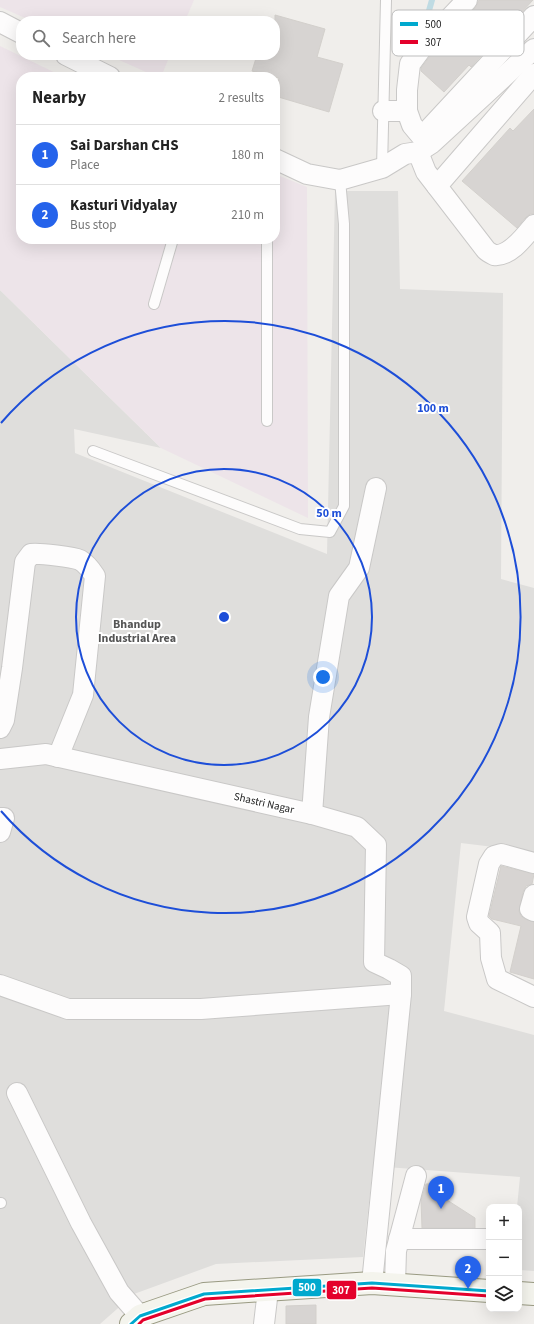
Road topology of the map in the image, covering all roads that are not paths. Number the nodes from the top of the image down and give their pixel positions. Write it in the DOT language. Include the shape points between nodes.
graph roads {
  1 [pos="386,0"];
  2 [pos="467,0"];
  3 [pos="457,10"];
  4 [pos="0,22"];
  5 [pos="532,23"];
  6 [pos="16,30"];
  7 [pos="524,32"];
  8 [pos="534,48"];
  9 [pos="416,56"];
  10 [pos="501,56"];
  11 [pos="76,60"];
  12 [pos="100,72"];
  13 [pos="534,74"];
  14 [pos="383,111"];
  15 [pos="407,111"];
  16 [pos="415,148"];
  17 [pos="280,161"];
  18 [pos="382,168"];
  19 [pos="340,180"];
  20 [pos="437,186"];
  21 [pos="534,225"];
  22 [pos="172,244"];
  23 [pos="268,244"];
  24 [pos="154,304"];
  25 [pos="267,421"];
  26 [pos="93,451"];
  27 [pos="376,488"];
  28 [pos="0,728"];
  29 [pos="58,757"];
  30 [pos="0,759"];
  31 [pos="312,814"];
  32 [pos="0,818"];
  33 [pos="0,832"];
  34 [pos="534,863"];
  35 [pos="534,894"];
  36 [pos="534,911"];
  37 [pos="0,985"];
  38 [pos="401,985"];
  39 [pos="534,997"];
  40 [pos="17,1093"];
  41 [pos="416,1176"];
  42 [pos="399,1239"];
  43 [pos="486,1239"];
  44 [pos="372,1283"];
  45 [pos="395,1284"];
  46 [pos="268,1290"];
  47 [pos="486,1291"];
  48 [pos="522,1293"];
  49 [pos="534,1294"];
  50 [pos="135,1320"];
  51 [pos="264,1324"];
  1 -- 14 [label="lane"];
  2 -- 3 [label="street"];
  4 -- 6 [label="street"];
  5 -- 7 [label="street"];
  8 -- 16 [label="street" via="432,143"];
  9 -- 15 [label="street" via="410,64"];
  10 -- 16 [label="street"];
  11 -- 12 [label="street"];
  13 -- 20 [label="street"];
  14 -- 15 [label="street"];
  14 -- 18 [label="lane"];
  15 -- 16 [label="street"];
  16 -- 18 [label="street"];
  16 -- 20 [label="street" via="426,172"];
  17 -- 19 [label="street" via="307,174"];
  18 -- 19 [label="street"];
  19 -- 26 [label="lane" via="344,224 344,506 330,532 300,529"];
  20 -- 21 [label="street" via="486,250 494,255 516,246"];
  22 -- 24 [label="lane"];
  23 -- 25 [label="lane"];
  27 -- 31 [label="street" via="359,568 339,596 319,717"];
  28 -- 29 [label="street" via="4,720 12,668 24,562 31,554 80,560 90,567 95,576 83,695"];
  29 -- 30 [label="street, Shastri Nagar" via="46,754"];
  29 -- 31 [label="street, Shastri Nagar"];
  31 -- 38 [label="street, Shastri Nagar" via="357,827 376,845 374,962 389,968"];
  32 -- 33 [label="street" via="4,818"];
  34 -- 39 [label="street" via="501,854 494,856 489,864 477,917 479,923 490,933 491,958 497,979"];
  35 -- 36 [label="street" via="530,909"];
  37 -- 38 [label="street" via="68,1009 201,1009"];
  38 -- 44 [label="street"];
  40 -- 50 [label="street" via="81,1223"];
  41 -- 42 [label="street"];
  42 -- 43 [label="street"];
  42 -- 45 [label="street"];
  44 -- 45 [label="street"];
  44 -- 46 [label="street"];
  45 -- 47 [label="street"];
  46 -- 50 [label="street" via="204,1294"];
  46 -- 51 [label="street"];
  48 -- 49 [label="street"];
}
